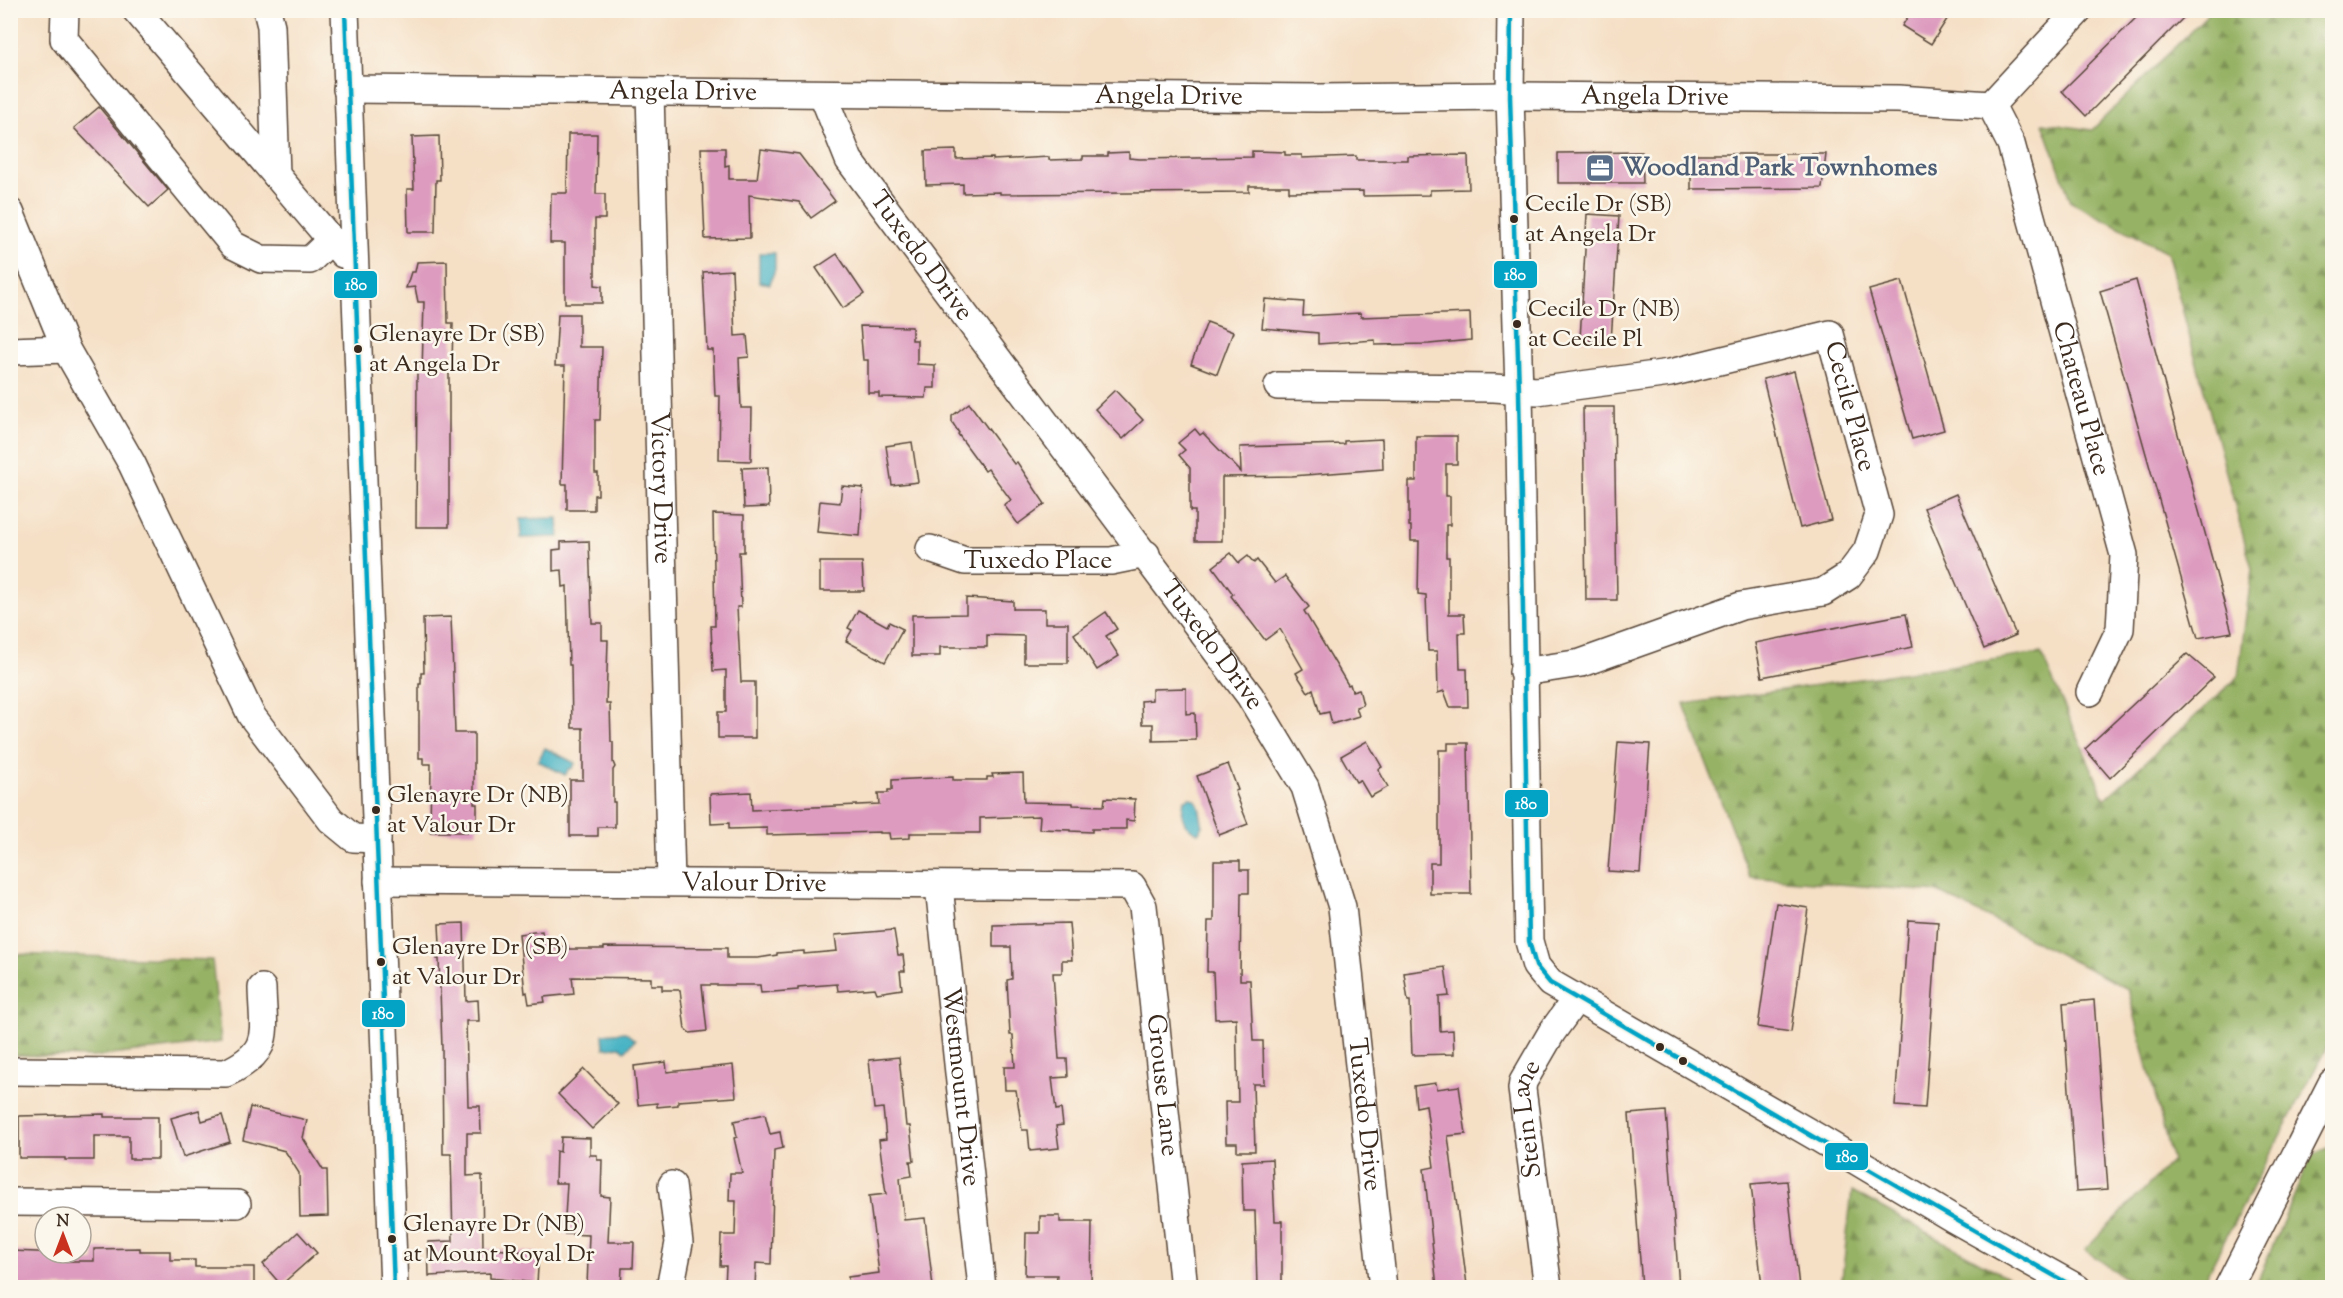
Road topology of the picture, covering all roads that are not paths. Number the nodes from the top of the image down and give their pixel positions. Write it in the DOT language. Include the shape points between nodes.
graph roads {
  1 [pos="65,10"];
  2 [pos="136,10"];
  3 [pos="267,10"];
  4 [pos="345,10"];
  5 [pos="1511,10"];
  6 [pos="2079,10"];
  7 [pos="348,89"];
  8 [pos="650,92"];
  9 [pos="823,95"];
  10 [pos="1510,96"];
  11 [pos="1991,105"];
  12 [pos="276,175"];
  13 [pos="10,212"];
  14 [pos="332,240"];
  15 [pos="354,267"];
  16 [pos="66,349"];
  17 [pos="10,351"];
  18 [pos="1278,386"];
  19 [pos="1519,391"];
  20 [pos="930,549"];
  21 [pos="1146,554"];
  22 [pos="1523,672"];
  23 [pos="2090,692"];
  24 [pos="377,839"];
  25 [pos="378,881"];
  26 [pos="671,882"];
  27 [pos="939,886"];
  28 [pos="1132,886"];
  29 [pos="262,988"];
  30 [pos="1576,999"];
  31 [pos="10,1071"];
  32 [pos="2332,1083"];
  33 [pos="672,1185"];
  34 [pos="10,1202"];
  35 [pos="237,1204"];
  36 [pos="394,1287"];
  37 [pos="670,1287"];
  38 [pos="982,1287"];
  39 [pos="1184,1287"];
  40 [pos="1383,1287"];
  41 [pos="1548,1287"];
  42 [pos="2077,1287"];
  43 [pos="2228,1287"];
  1 -- 14 [label="street" via="64,39 233,245 261,259 310,260"];
  2 -- 12 [label="street"];
  3 -- 12 [label="street" via="271,26"];
  4 -- 7 [label="street"];
  5 -- 10 [label="street"];
  6 -- 11 [label="street"];
  7 -- 8 [label="street, Angela Drive"];
  7 -- 15 [label="street"];
  8 -- 9 [label="street, Angela Drive"];
  8 -- 26 [label="street, Victory Drive"];
  9 -- 10 [label="street, Angela Drive"];
  9 -- 21 [label="street, Tuxedo Drive" via="849,160"];
  10 -- 11 [label="street, Angela Drive" via="1898,99"];
  10 -- 19 [label="street"];
  11 -- 23 [label="street, Chateau Place" via="2011,144 2124,555 2120,629"];
  12 -- 14 [label="street"];
  13 -- 16 [label="street"];
  14 -- 15 [label="street"];
  15 -- 24 [label="street"];
  16 -- 17 [label="street"];
  16 -- 24 [label="street" via="132,464 251,715 331,820 353,838"];
  18 -- 19 [label="street, Cecile Place"];
  19 -- 22 [label="street"];
  19 -- 22 [label="street, Cecile Place" via="1670,373 1830,334 1879,515 1868,551 1848,576 1823,592 1741,606 1581,663"];
  20 -- 21 [label="street, Tuxedo Place" via="965,561 1111,561"];
  21 -- 40 [label="street, Tuxedo Drive" via="1251,696 1305,787 1342,907"];
  22 -- 30 [label="street" via="1529,941 1536,966 1550,983"];
  24 -- 25 [label="street"];
  25 -- 26 [label="street, Valour Drive"];
  25 -- 36 [label="street"];
  26 -- 27 [label="street, Valour Drive"];
  27 -- 28 [label="street, Valour Drive"];
  27 -- 38 [label="street, Westmount Drive"];
  28 -- 39 [label="street, Grouse Lane" via="1143,906"];
  29 -- 31 [label="street" via="260,1046 247,1064 226,1073"];
  30 -- 41 [label="street, Stein Lane" via="1552,1032 1522,1089"];
  30 -- 42 [label="street"];
  32 -- 43 [label="street"];
  33 -- 37 [label="street" via="679,1243"];
  34 -- 35 [label="street"];
}
